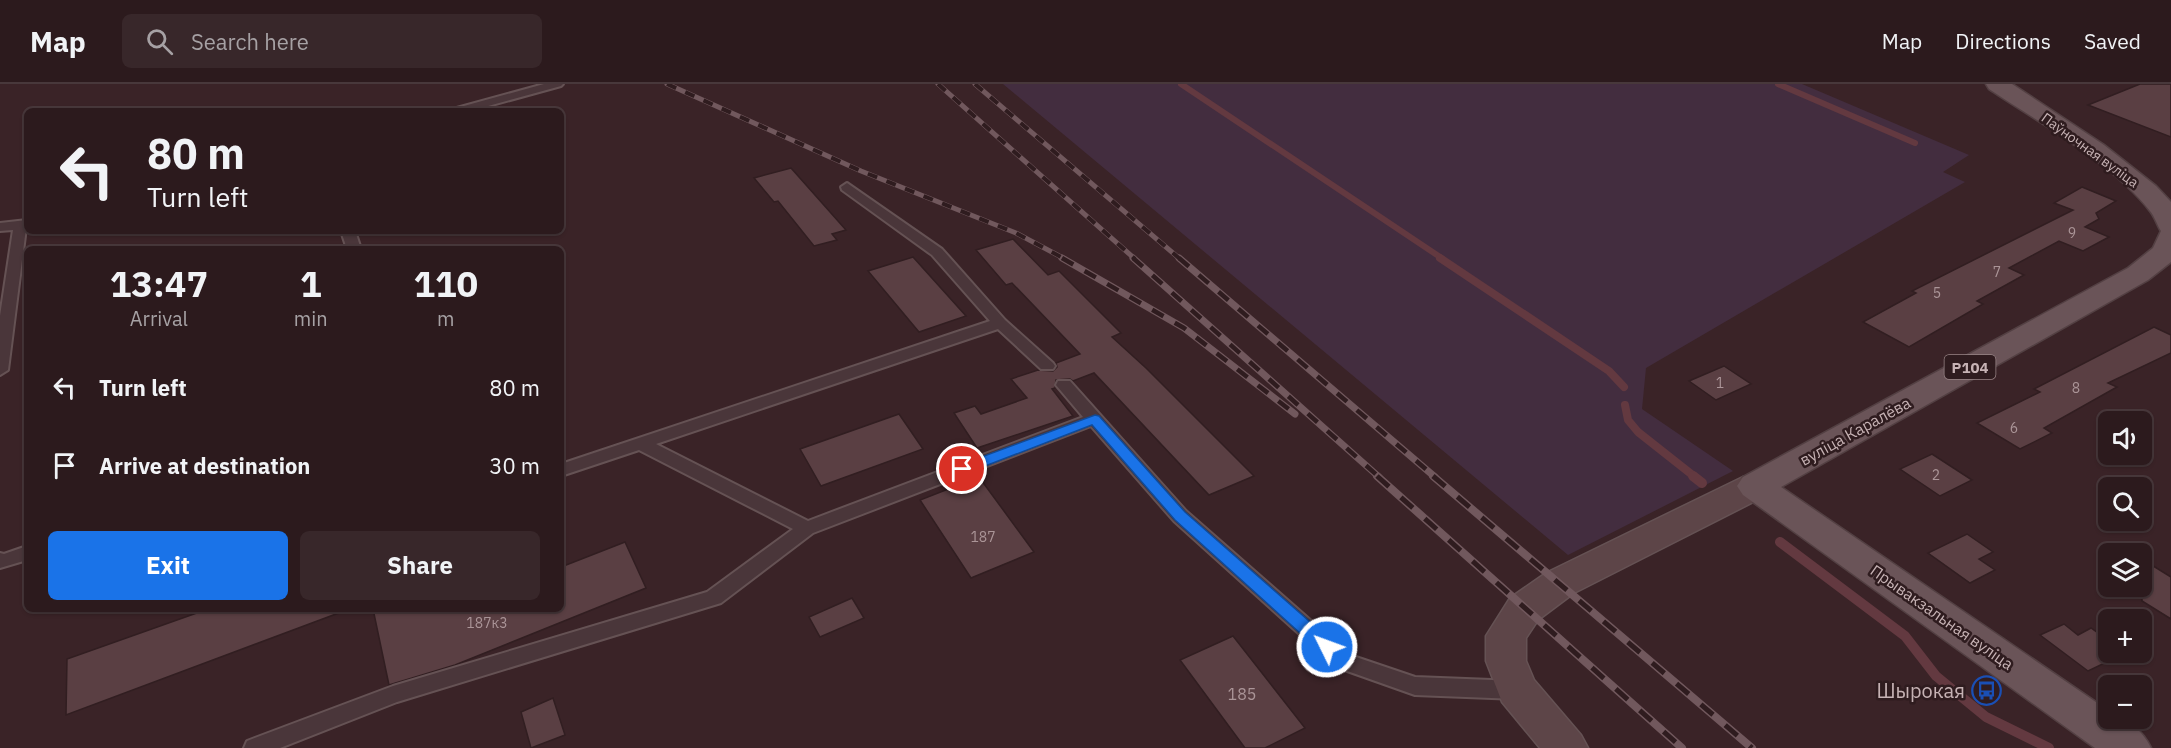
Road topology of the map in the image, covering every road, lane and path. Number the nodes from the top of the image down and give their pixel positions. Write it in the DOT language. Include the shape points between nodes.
graph roads {
  1 [pos="556,84"];
  2 [pos="1997,84"];
  3 [pos="468,108"];
  4 [pos="848,187"];
  5 [pos="23,225"];
  6 [pos="2171,226"];
  7 [pos="0,227"];
  8 [pos="2171,236"];
  9 [pos="1000,322"];
  10 [pos="1047,366"];
  11 [pos="0,370"];
  12 [pos="1064,385"];
  13 [pos="1095,419"];
  14 [pos="640,443"];
  15 [pos="564,469"];
  16 [pos="1755,486"];
  17 [pos="807,528"];
  18 [pos="24,554"];
  19 [pos="1,561"];
  20 [pos="1517,690"];
  21 [pos="255,748"];
  22 [pos="1566,748"];
  23 [pos="2129,748"];
  1 -- 3 [label="lane"];
  2 -- 6 [label="main road, Паўночная вуліца" via="2126,172 2158,201"];
  4 -- 9 [label="lane" via="937,252"];
  5 -- 7 [label="lane"];
  5 -- 11 [label="lane"];
  8 -- 16 [label="main road, вуліца Каралёва / Р104" via="2166,252 2138,274"];
  9 -- 10 [label="lane"];
  9 -- 14 [label="lane"];
  12 -- 13 [label="lane"];
  13 -- 17 [label="lane"];
  13 -- 20 [label="lane" via="1180,516 1343,661 1415,686"];
  14 -- 15 [label="lane"];
  14 -- 17 [label="lane"];
  16 -- 20 [label="main road, вуліца Каралёва" via="1560,583 1524,609 1506,636 1506,661"];
  16 -- 23 [label="main road, Прывакзальная вуліца"];
  17 -- 21 [label="lane" via="714,598 393,695"];
  18 -- 19 [label="lane"];
  20 -- 22 [label="main road"];
}
